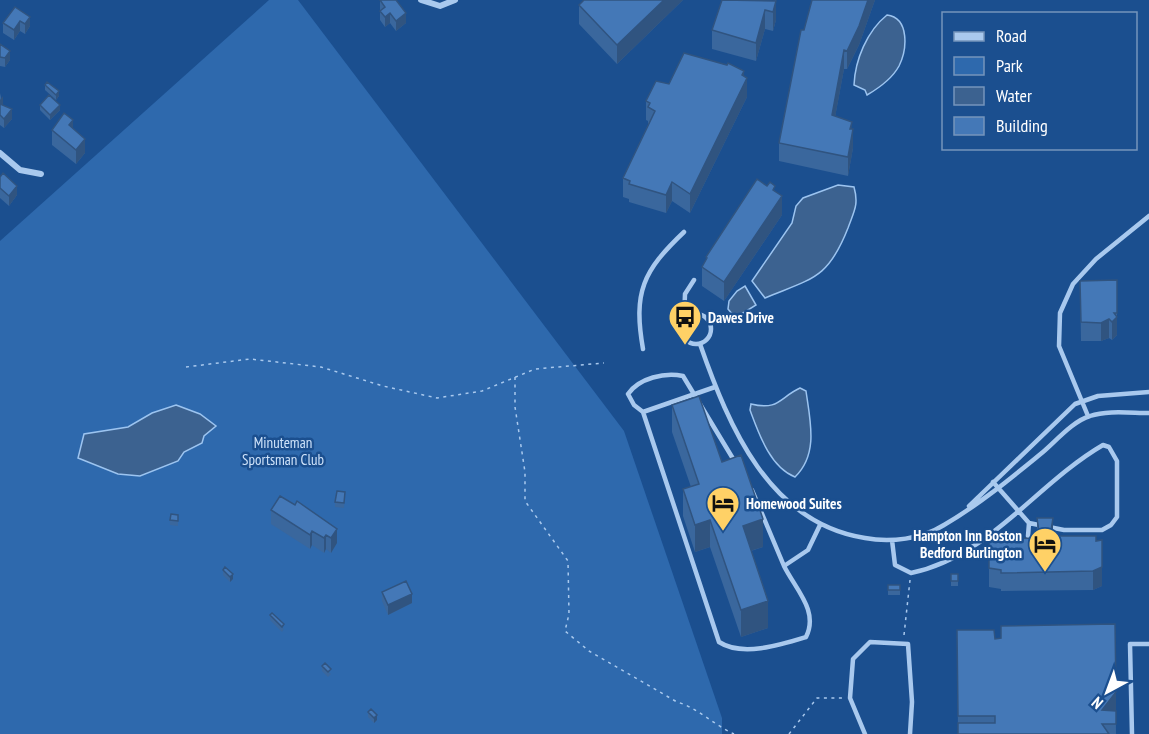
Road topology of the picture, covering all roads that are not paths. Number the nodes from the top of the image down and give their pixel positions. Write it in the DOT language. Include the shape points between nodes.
graph roads {
  1 [pos="421,0"];
  2 [pos="455,0"];
  3 [pos="0,153"];
  4 [pos="41,174"];
  5 [pos="1149,216"];
  6 [pos="684,232"];
  7 [pos="694,280"];
  8 [pos="684,320"];
  9 [pos="700,344"];
  10 [pos="643,349"];
  11 [pos="715,387"];
  12 [pos="1149,392"];
  13 [pos="696,394"];
  14 [pos="1083,400"];
  15 [pos="643,412"];
  16 [pos="1149,412"];
  17 [pos="1088,416"];
  18 [pos="740,469"];
  19 [pos="747,479"];
  20 [pos="993,482"];
  21 [pos="998,488"];
  22 [pos="1017,511"];
  23 [pos="961,514"];
  24 [pos="1029,523"];
  25 [pos="820,525"];
  26 [pos="1064,530"];
  27 [pos="1062,537"];
  28 [pos="892,540"];
  29 [pos="1037,543"];
  30 [pos="784,566"];
  31 [pos="1149,644"];
  32 [pos="866,734"];
  33 [pos="910,734"];
  34 [pos="1132,734"];
  1 -- 2 [label="street" via="440,6"];
  3 -- 4 [label="street" via="21,170"];
  5 -- 14 [label="lane" via="1096,259 1073,284 1060,313 1059,346"];
  6 -- 10 [label="lane" via="657,257 639,296"];
  7 -- 8 [label="lane" via="685,294"];
  8 -- 9 [label="lane" via="682,336"];
  8 -- 9 [label="lane" via="697,314 709,321 711,335"];
  9 -- 11 [label="lane"];
  11 -- 13 [label="lane"];
  11 -- 25 [label="lane" via="738,437 773,488"];
  12 -- 14 [label="lane"];
  13 -- 15 [label="lane"];
  13 -- 15 [label="lane" via="684,376 671,373 634,384 628,394 633,405"];
  13 -- 18 [label="lane"];
  14 -- 17 [label="lane"];
  14 -- 20 [label="lane" via="1063,412"];
  15 -- 30 [label="lane" via="719,642 730,649 747,649 806,637 811,614"];
  16 -- 17 [label="lane"];
  17 -- 21 [label="lane"];
  19 -- 30 [label="lane"];
  20 -- 21 [label="lane"];
  20 -- 23 [label="lane"];
  21 -- 22 [label="lane"];
  21 -- 23 [label="lane"];
  22 -- 24 [label="lane"];
  22 -- 26 [label="lane" via="1095,450 1103,445 1109,447 1117,461 1117,517 1102,530"];
  22 -- 28 [label="lane" via="982,541 927,570 911,573 895,565"];
  23 -- 28 [label="lane" via="942,527"];
  24 -- 26 [label="lane"];
  24 -- 29 [label="lane" via="1028,536"];
  25 -- 28 [label="lane" via="855,537"];
  25 -- 30 [label="lane" via="808,550"];
  26 -- 27 [label="lane"];
  31 -- 34 [label="lane" via="1130,644"];
  32 -- 33 [label="lane" via="850,698 853,658 870,642 908,644"];
}
